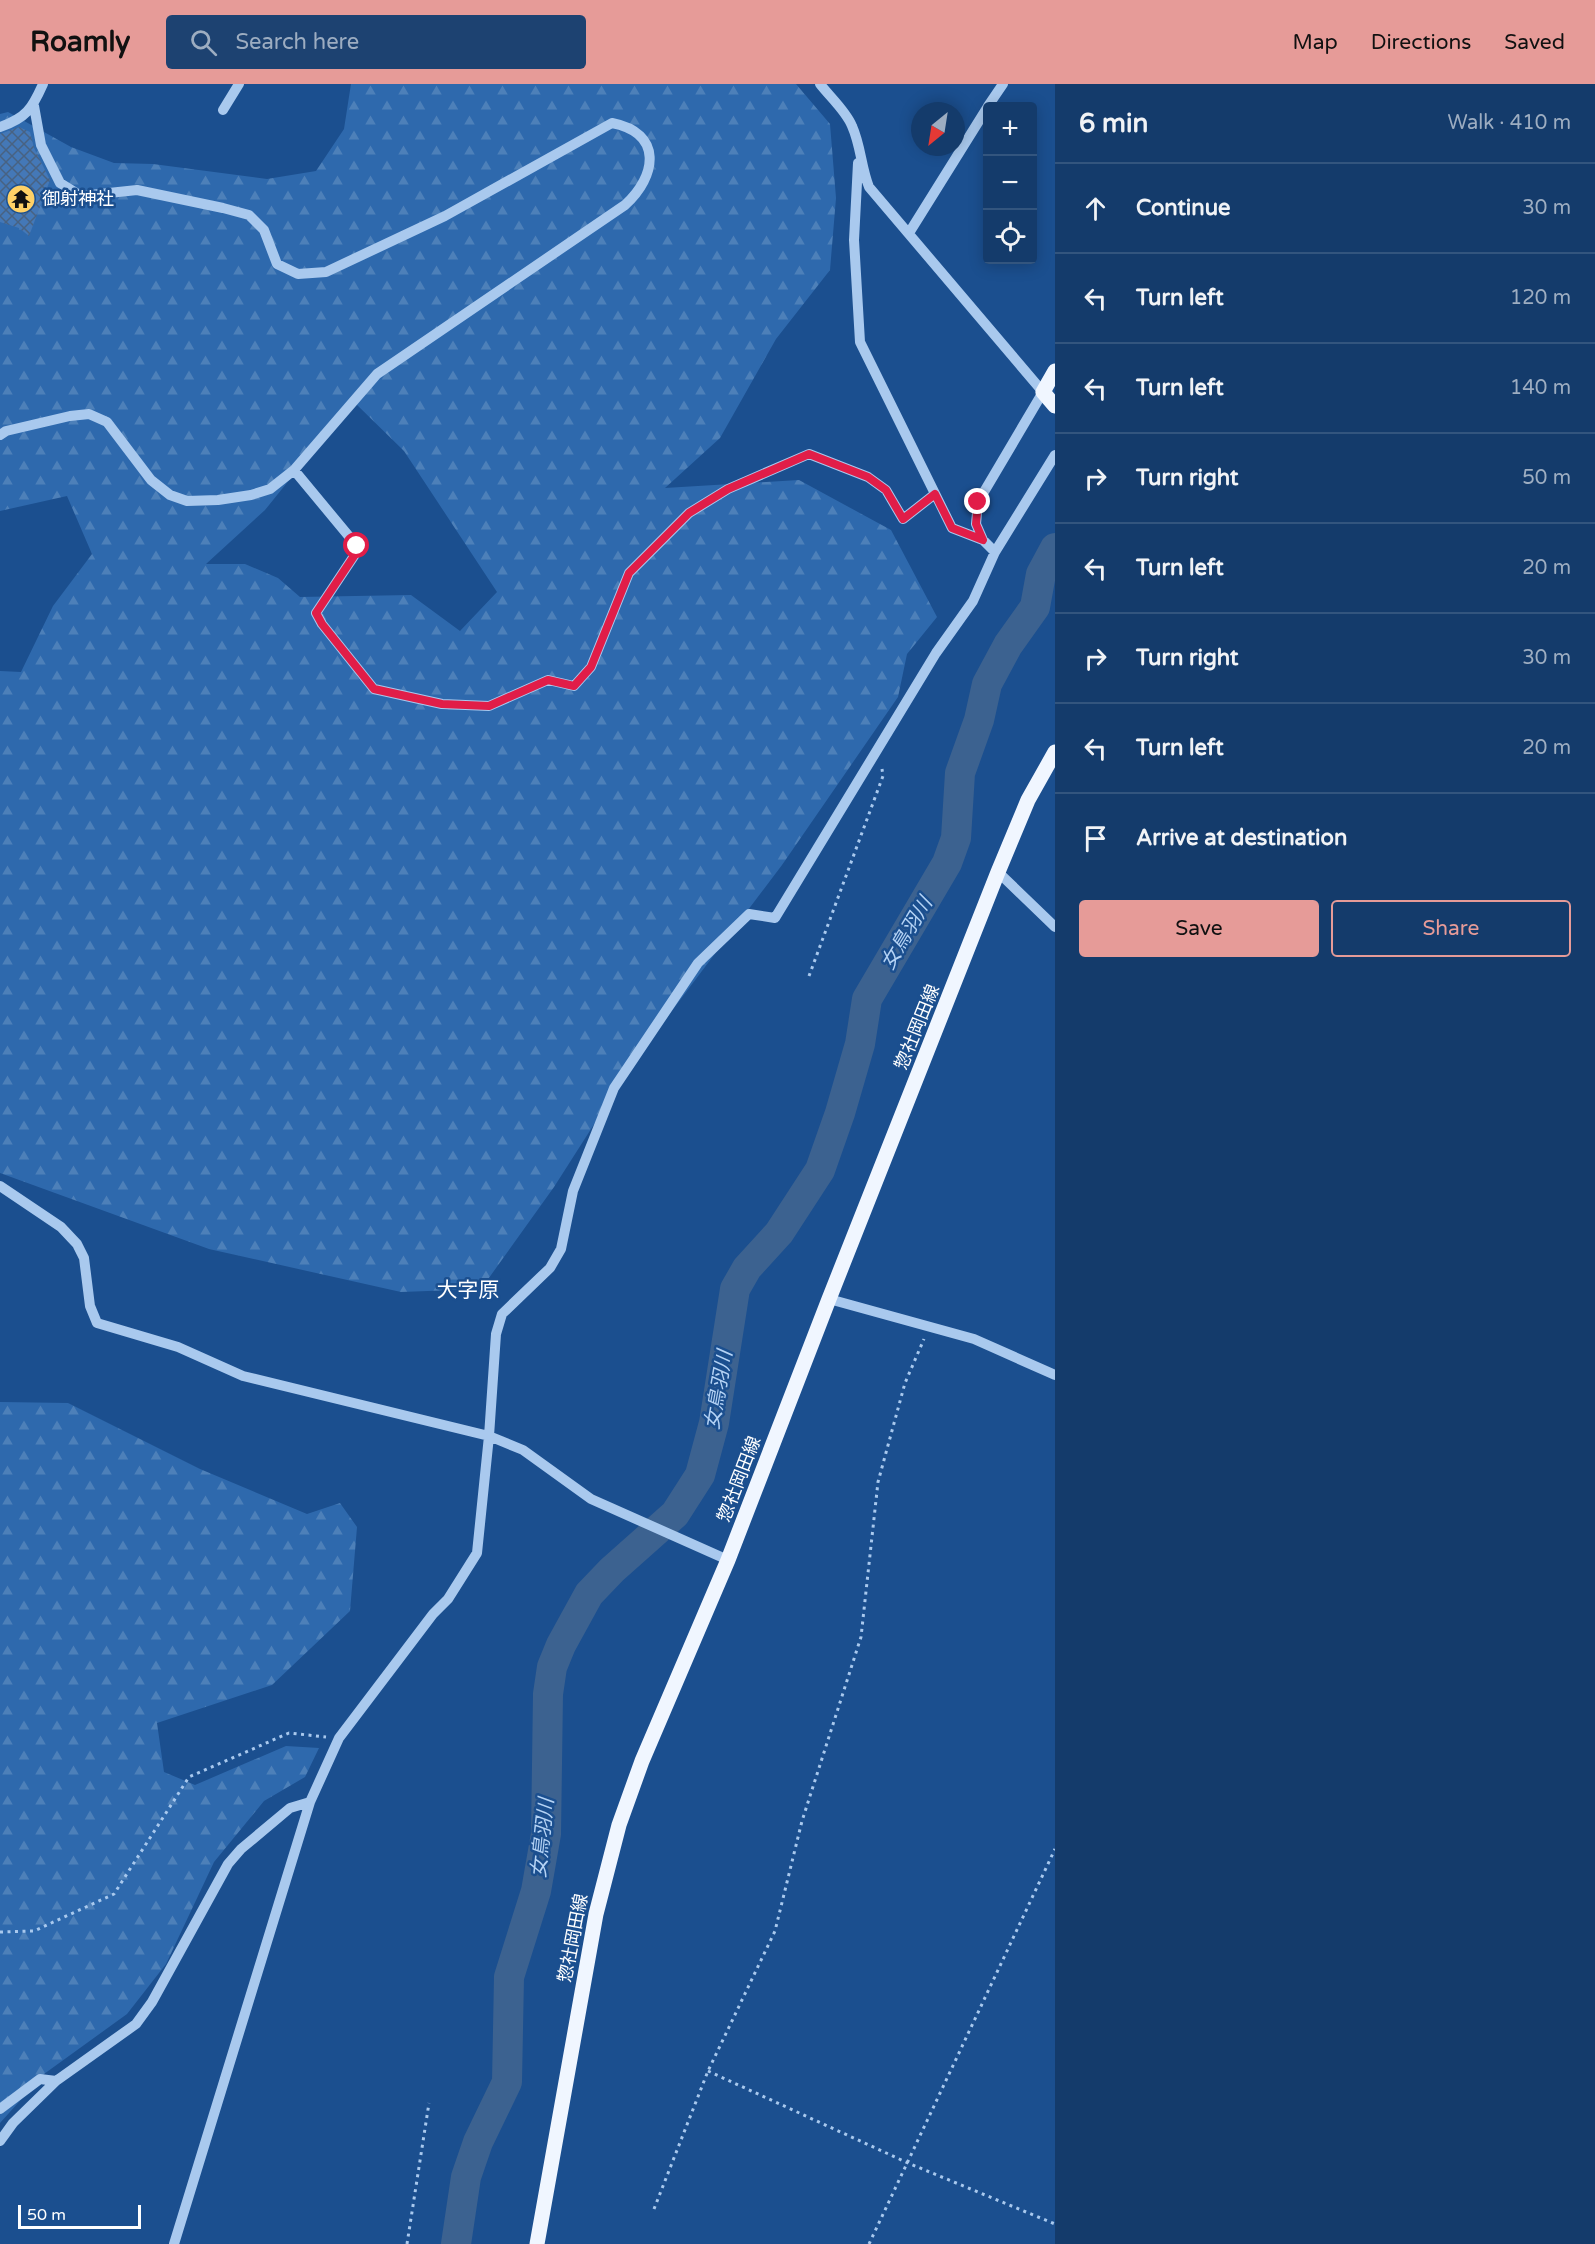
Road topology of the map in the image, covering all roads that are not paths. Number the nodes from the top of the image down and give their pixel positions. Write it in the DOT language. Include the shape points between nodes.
graph roads {
  1 [pos="44,84"];
  2 [pos="239,84"];
  3 [pos="820,84"];
  4 [pos="1003,84"];
  5 [pos="991,102"];
  6 [pos="34,106"];
  7 [pos="224,110"];
  8 [pos="983,115"];
  9 [pos="0,127"];
  10 [pos="858,146"];
  11 [pos="909,233"];
  12 [pos="1055,370"];
  13 [pos="1043,392"];
  14 [pos="1055,406"];
  15 [pos="0,435"];
  16 [pos="1055,455"];
  17 [pos="294,470"];
  18 [pos="935,494"];
  19 [pos="983,540"];
  20 [pos="995,552"];
  21 [pos="1055,752"];
  22 [pos="998,872"];
  23 [pos="1055,927"];
  24 [pos="0,1186"];
  25 [pos="829,1299"];
  26 [pos="1055,1375"];
  27 [pos="489,1436"];
  28 [pos="728,1560"];
  29 [pos="310,1802"];
  30 [pos="56,2081"];
  31 [pos="0,2109"];
  32 [pos="0,2141"];
  33 [pos="174,2244"];
  34 [pos="537,2244"];
  1 -- 6 [label="street"];
  2 -- 7 [label="street"];
  3 -- 10 [label="street" via="852,124"];
  4 -- 5 [label="street"];
  6 -- 9 [label="street" via="18,121"];
  6 -- 17 [label="street" via="41,145 60,183 81,196 137,190 249,215 264,230 277,264 298,274 326,273 435,220 612,123 641,134 649,147 650,163 641,188 632,198 377,374"];
  8 -- 11 [label="street"];
  10 -- 11 [label="street" via="869,187"];
  10 -- 18 [label="street" via="854,240 860,342"];
  11 -- 13 [label="street"];
  12 -- 13 [label="main road"];
  13 -- 14 [label="main road"];
  13 -- 19 [label="street" via="978,502 976,524"];
  15 -- 17 [label="street" via="90,414 107,422 151,480 170,495 187,501 251,495 270,489"];
  16 -- 20 [label="street"];
  17 -- 18 [label="street" via="357,546 316,613 374,689 442,704 489,706 548,680 574,686 591,667 629,573 689,513 728,489 809,454 868,477 886,490 903,519"];
  18 -- 19 [label="street" via="952,528"];
  19 -- 20 [label="street"];
  20 -- 27 [label="street" via="973,601 936,653 775,918 749,914 698,963 614,1088 573,1191 561,1249 550,1268 502,1314 496,1334"];
  21 -- 22 [label="main road, 惣社岡田線"];
  22 -- 23 [label="street"];
  22 -- 25 [label="main road, 惣社岡田線"];
  24 -- 27 [label="street" via="61,1227 77,1244 84,1258 90,1306 97,1323 178,1347 243,1376"];
  25 -- 26 [label="street" via="974,1339"];
  25 -- 28 [label="main road, 惣社岡田線"];
  27 -- 28 [label="street" via="523,1450 591,1499"];
  27 -- 29 [label="street" via="477,1553 448,1599 339,1738"];
  28 -- 34 [label="main road, 惣社岡田線" via="642,1761 619,1826 596,1914"];
  29 -- 30 [label="street" via="290,1808 228,1864 136,2024"];
  29 -- 33 [label="street"];
  30 -- 31 [label="street" via="40,2079"];
  30 -- 32 [label="street"];
}
